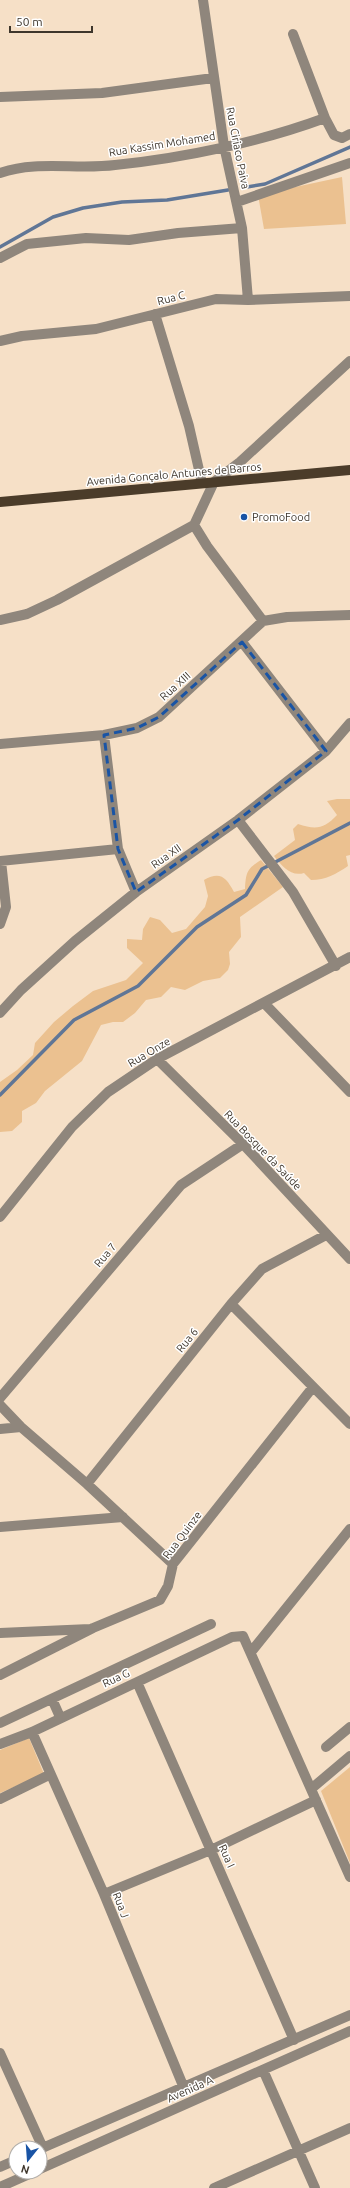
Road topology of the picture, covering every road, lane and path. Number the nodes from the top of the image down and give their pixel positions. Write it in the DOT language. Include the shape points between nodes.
graph roads {
  1 [pos="203,0"];
  2 [pos="293,34"];
  3 [pos="213,78"];
  4 [pos="0,97"];
  5 [pos="325,118"];
  6 [pos="350,134"];
  7 [pos="224,146"];
  8 [pos="350,164"];
  9 [pos="0,173"];
  10 [pos="237,202"];
  11 [pos="242,228"];
  12 [pos="0,258"];
  13 [pos="350,296"];
  14 [pos="248,300"];
  15 [pos="155,314"];
  16 [pos="0,341"];
  17 [pos="350,361"];
  18 [pos="350,470"];
  19 [pos="214,482"];
  20 [pos="202,483"];
  21 [pos="0,502"];
  22 [pos="194,525"];
  23 [pos="350,615"];
  24 [pos="0,620"];
  25 [pos="263,622"];
  26 [pos="242,642"];
  27 [pos="350,723"];
  28 [pos="104,735"];
  29 [pos="0,744"];
  30 [pos="326,751"];
  31 [pos="238,820"];
  32 [pos="118,850"];
  33 [pos="0,861"];
  34 [pos="136,892"];
  35 [pos="0,924"];
  36 [pos="350,957"];
  37 [pos="336,966"];
  38 [pos="264,1003"];
  39 [pos="0,1013"];
  40 [pos="157,1059"];
  41 [pos="350,1092"];
  42 [pos="243,1144"];
  43 [pos="0,1217"];
  44 [pos="326,1235"];
  45 [pos="350,1259"];
  46 [pos="231,1304"];
  47 [pos="313,1387"];
  48 [pos="0,1398"];
  49 [pos="0,1405"];
  50 [pos="350,1424"];
  51 [pos="21,1427"];
  52 [pos="0,1429"];
  53 [pos="87,1484"];
  54 [pos="123,1517"];
  55 [pos="0,1527"];
  56 [pos="350,1529"];
  57 [pos="173,1564"];
  58 [pos="210,1624"];
  59 [pos="93,1628"];
  60 [pos="0,1633"];
  61 [pos="251,1652"];
  62 [pos="0,1675"];
  63 [pos="137,1682"];
  64 [pos="52,1699"];
  65 [pos="60,1717"];
  66 [pos="0,1723"];
  67 [pos="350,1727"];
  68 [pos="32,1732"];
  69 [pos="0,1744"];
  70 [pos="326,1747"];
  71 [pos="350,1756"];
  72 [pos="49,1775"];
  73 [pos="311,1788"];
  74 [pos="0,1799"];
  75 [pos="316,1800"];
  76 [pos="211,1850"];
  77 [pos="350,1877"];
  78 [pos="104,1894"];
  79 [pos="350,2015"];
  80 [pos="350,2031"];
  81 [pos="294,2040"];
  82 [pos="0,2053"];
  83 [pos="263,2070"];
  84 [pos="184,2088"];
  85 [pos="350,2128"];
  86 [pos="38,2140"];
  87 [pos="48,2145"];
  88 [pos="300,2151"];
  89 [pos="48,2165"];
  90 [pos="16,2180"];
  91 [pos="0,2187"];
  92 [pos="214,2188"];
  93 [pos="315,2188"];
  1 -- 3 [label="street, Rua Ciriaco Paiva"];
  2 -- 5 [label="street"];
  3 -- 4 [label="street" via="102,93"];
  3 -- 7 [label="street, Rua Ciriaco Paiva"];
  5 -- 6 [label="street" via="334,136 342,138"];
  5 -- 7 [label="street, Rua Kassim Mohamed" via="293,130"];
  7 -- 9 [label="street, Rua Kassim Mohamed" via="114,166 44,166"];
  7 -- 10 [label="street, Rua Ciriaco Paiva"];
  8 -- 10 [label="street"];
  10 -- 11 [label="street, Rua Ciriaco Paiva"];
  11 -- 12 [label="street" via="129,240 86,238 27,244"];
  11 -- 14 [label="street, Rua Ciriaco Paiva"];
  13 -- 14 [label="street, Rua C"];
  14 -- 15 [label="street, Rua C" via="216,299"];
  15 -- 16 [label="street, Rua C" via="96,329 22,336"];
  15 -- 20 [label="street" via="189,426"];
  17 -- 19 [label="street" via="240,462"];
  18 -- 19 [label="main road, Avenida Gonçalo Antunes de Barros"];
  19 -- 20 [label="main road, Avenida Gonçalo Antunes de Barros"];
  19 -- 22 [label="street"];
  20 -- 21 [label="main road, Avenida Gonçalo Antunes de Barros"];
  22 -- 24 [label="street" via="57,600 27,614"];
  22 -- 25 [label="street"];
  23 -- 25 [label="street" via="287,617"];
  25 -- 26 [label="street, Rua XIII"];
  26 -- 28 [label="street, Rua XIII" via="159,717 137,728"];
  26 -- 30 [label="street"];
  27 -- 30 [label="street, Rua XII"];
  28 -- 29 [label="street, Rua XIII"];
  28 -- 32 [label="street"];
  30 -- 31 [label="street, Rua XII"];
  31 -- 34 [label="street, Rua XII"];
  31 -- 37 [label="street" via="293,892"];
  32 -- 33 [label="street"];
  32 -- 34 [label="street"];
  33 -- 35 [label="street" via="6,907"];
  34 -- 39 [label="street, Rua XII" via="20,990"];
  36 -- 37 [label="street, Rua Onze"];
  37 -- 38 [label="street, Rua Onze"];
  38 -- 40 [label="street, Rua Onze"];
  38 -- 41 [label="street"];
  40 -- 42 [label="street, Rua Bosque da Saúde"];
  40 -- 43 [label="street, Rua Onze" via="108,1092 72,1127"];
  42 -- 44 [label="street, Rua Bosque da Saúde"];
  42 -- 48 [label="street, Rua 7" via="181,1185"];
  44 -- 45 [label="street, Rua Bosque da Saúde"];
  44 -- 46 [label="street, Rua 6" via="262,1269"];
  46 -- 47 [label="street"];
  46 -- 53 [label="street, Rua 6"];
  47 -- 50 [label="street"];
  47 -- 57 [label="street, Rua Quinze"];
  49 -- 51 [label="street"];
  51 -- 52 [label="street"];
  51 -- 53 [label="street"];
  53 -- 54 [label="street"];
  54 -- 55 [label="street"];
  54 -- 57 [label="street"];
  56 -- 61 [label="street"];
  57 -- 59 [label="street, Rua Quinze" via="168,1586 160,1600"];
  58 -- 64 [label="street"];
  59 -- 60 [label="street"];
  59 -- 62 [label="street, Rua Quinze"];
  61 -- 63 [label="street, Rua G" via="243,1636 232,1637"];
  61 -- 73 [label="street"];
  63 -- 65 [label="street, Rua G"];
  63 -- 76 [label="street, Rua I"];
  64 -- 65 [label="street"];
  64 -- 66 [label="street"];
  65 -- 68 [label="street, Rua G"];
  67 -- 70 [label="street"];
  68 -- 69 [label="street, Rua G"];
  68 -- 72 [label="street, Rua J"];
  71 -- 73 [label="street"];
  72 -- 74 [label="street"];
  72 -- 78 [label="street, Rua J"];
  73 -- 75 [label="street"];
  75 -- 76 [label="street"];
  75 -- 77 [label="street"];
  76 -- 78 [label="street"];
  76 -- 81 [label="street, Rua I"];
  78 -- 84 [label="street, Rua J"];
  79 -- 81 [label="street, Avenida A"];
  80 -- 83 [label="street, Avenida A"];
  81 -- 84 [label="street, Avenida A"];
  82 -- 86 [label="street"];
  83 -- 88 [label="street"];
  83 -- 89 [label="street, Avenida A"];
  84 -- 87 [label="street, Avenida A"];
  85 -- 88 [label="street"];
  88 -- 92 [label="street"];
  88 -- 93 [label="street"];
  90 -- 91 [label="street"];
}
